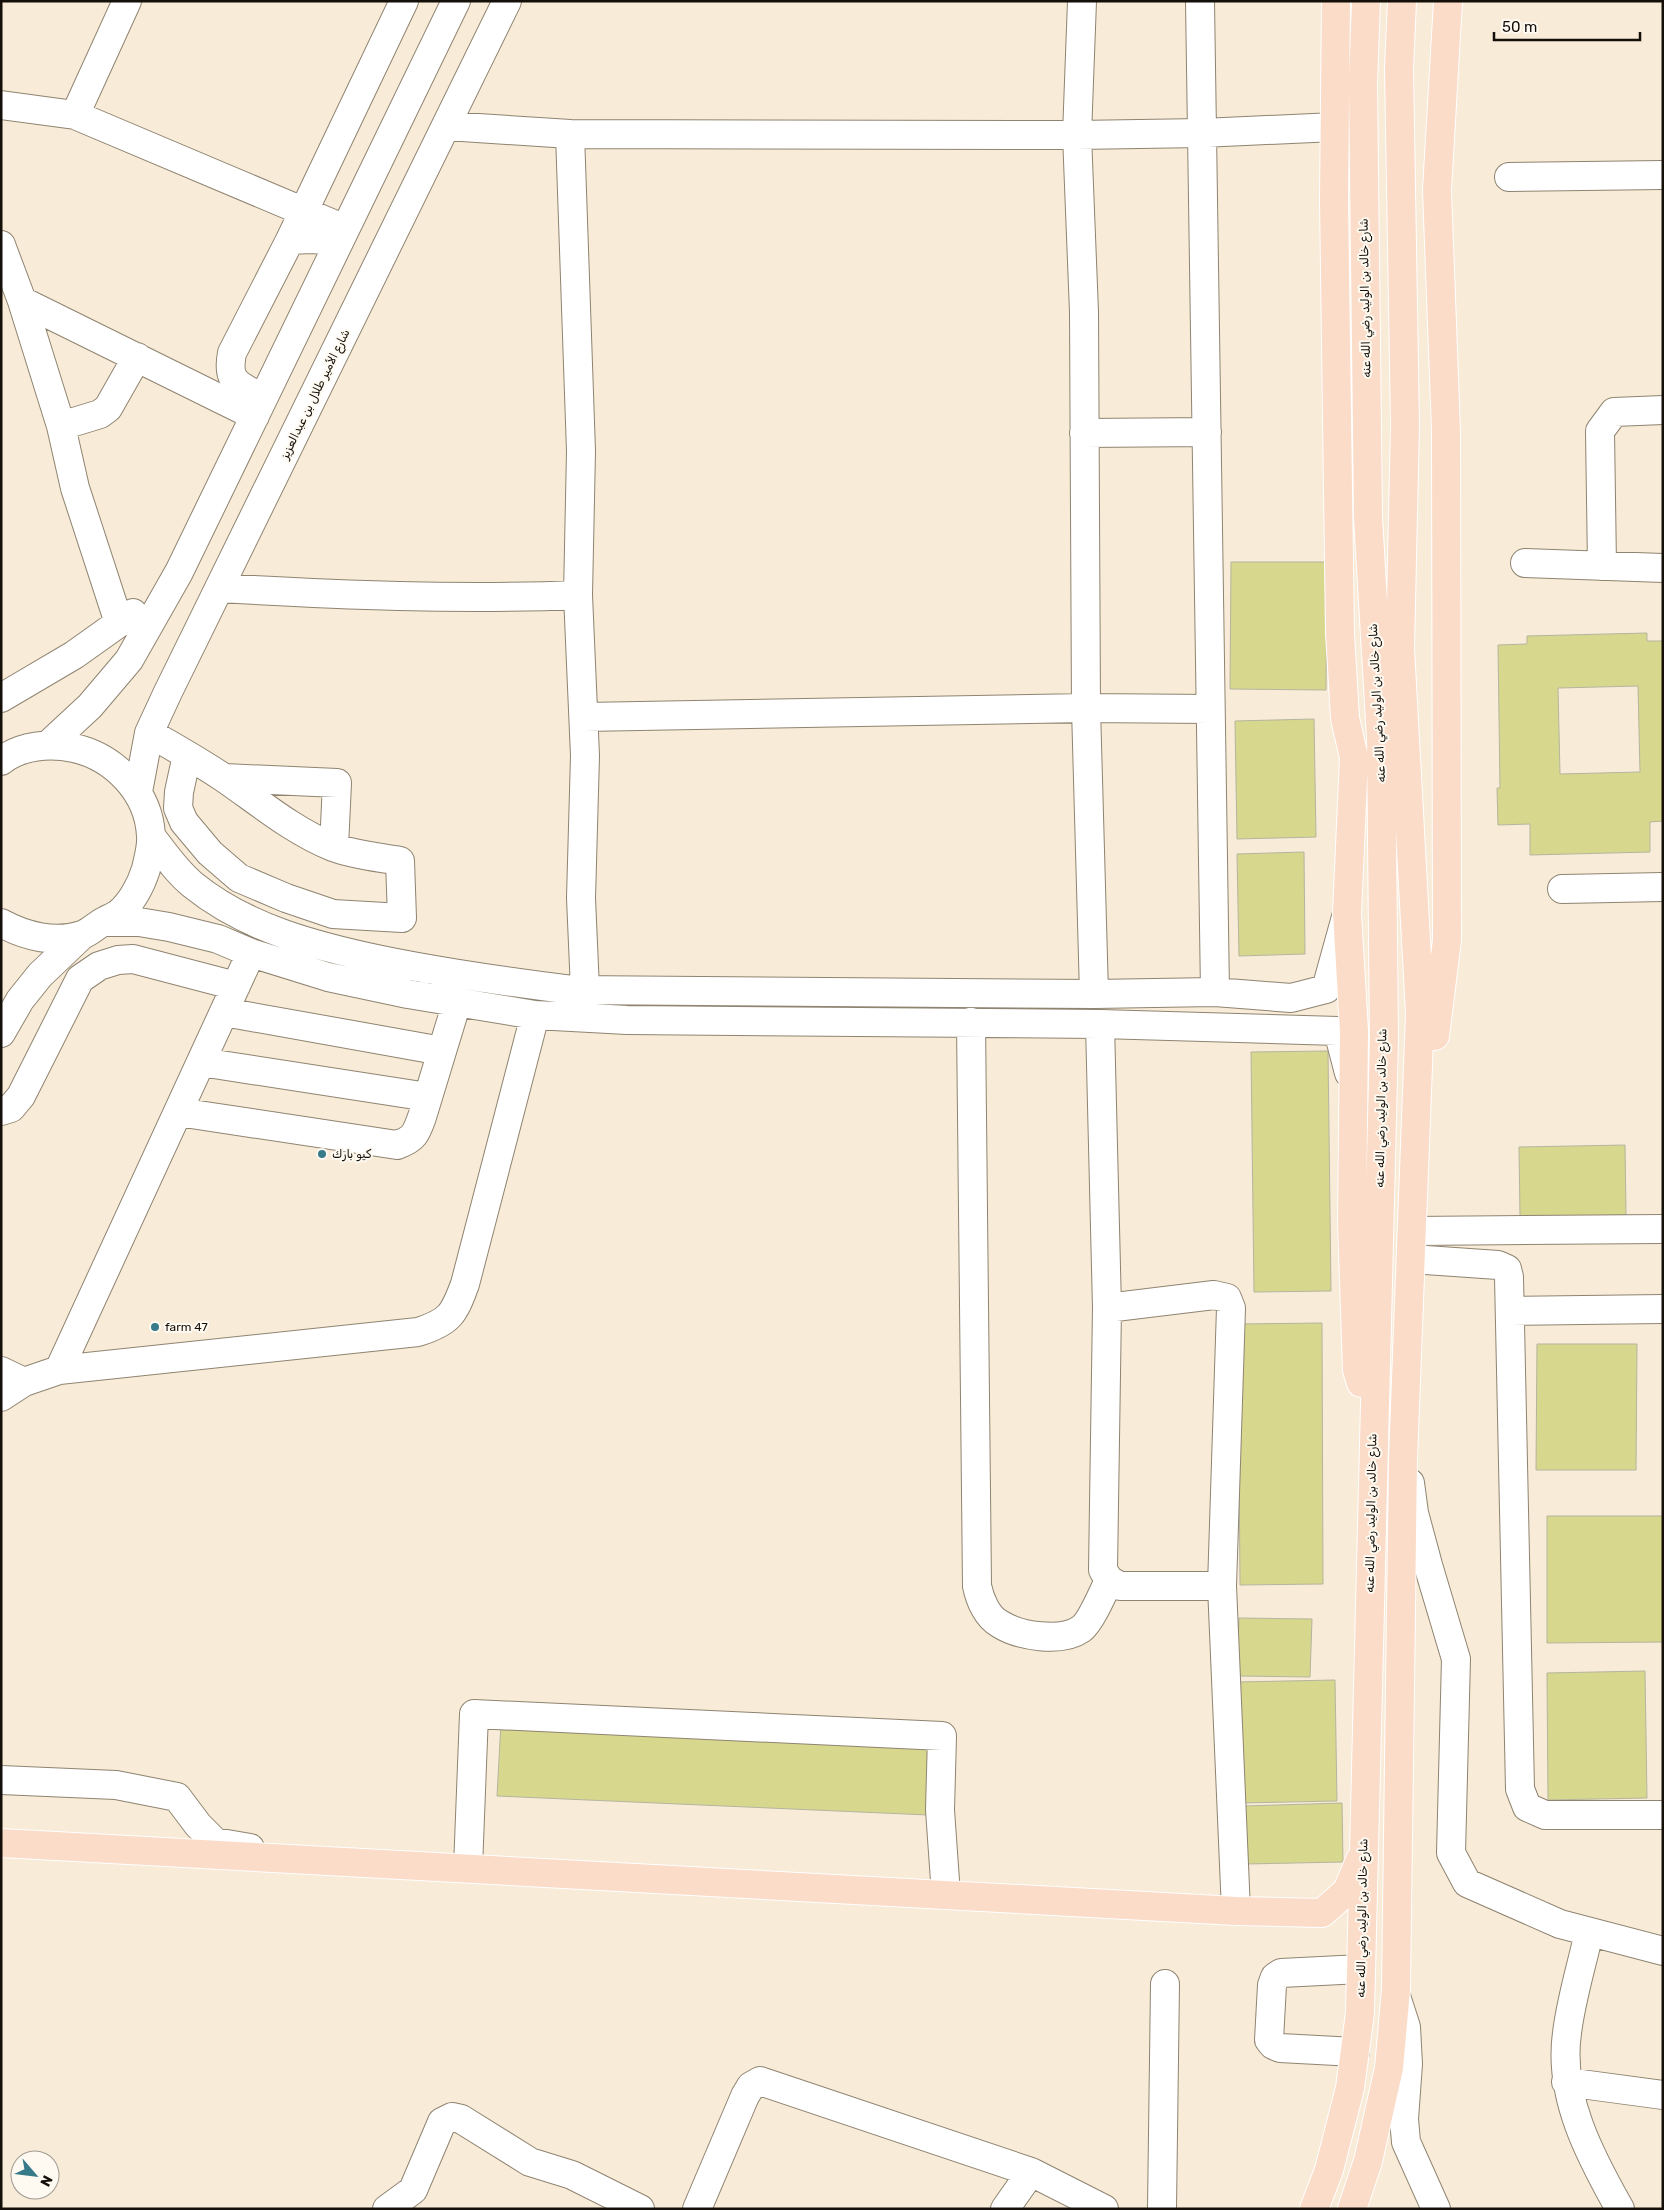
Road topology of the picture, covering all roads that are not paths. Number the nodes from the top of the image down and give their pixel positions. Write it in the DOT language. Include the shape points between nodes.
graph roads {
  1 [pos="127,1"];
  2 [pos="404,1"];
  3 [pos="456,1"];
  4 [pos="507,1"];
  5 [pos="1082,1"];
  6 [pos="1200,1"];
  7 [pos="1336,1"];
  8 [pos="1366,1"];
  9 [pos="1402,1"];
  10 [pos="1448,1"];
  11 [pos="1,105"];
  12 [pos="75,115"];
  13 [pos="447,126"];
  14 [pos="1335,128"];
  15 [pos="1202,133"];
  16 [pos="570,134"];
  17 [pos="1077,135"];
  18 [pos="1663,176"];
  19 [pos="1509,177"];
  20 [pos="303,211"];
  21 [pos="342,235"];
  22 [pos="290,240"];
  23 [pos="1,245"];
  24 [pos="22,301"];
  25 [pos="137,358"];
  26 [pos="259,407"];
  27 [pos="1663,410"];
  28 [pos="61,426"];
  29 [pos="1207,432"];
  30 [pos="1084,433"];
  31 [pos="1524,563"];
  32 [pos="1602,566"];
  33 [pos="1663,568"];
  34 [pos="179,572"];
  35 [pos="219,588"];
  36 [pos="578,595"];
  37 [pos="119,622"];
  38 [pos="1,698"];
  39 [pos="1086,708"];
  40 [pos="1210,709"];
  41 [pos="584,717"];
  42 [pos="149,733"];
  43 [pos="48,745"];
  44 [pos="187,755"];
  45 [pos="3,759"];
  46 [pos="224,778"];
  47 [pos="138,792"];
  48 [pos="152,836"];
  49 [pos="334,847"];
  50 [pos="1663,887"];
  51 [pos="1562,890"];
  52 [pos="1347,913"];
  53 [pos="1,923"];
  54 [pos="93,928"];
  55 [pos="251,954"];
  56 [pos="236,986"];
  57 [pos="585,990"];
  58 [pos="1214,992"];
  59 [pos="1094,994"];
  60 [pos="457,1002"];
  61 [pos="224,1012"];
  62 [pos="535,1015"];
  63 [pos="971,1022"];
  64 [pos="1100,1024"];
  65 [pos="1,1033"];
  66 [pos="442,1051"];
  67 [pos="201,1062"];
  68 [pos="1352,1084"];
  69 [pos="428,1098"];
  70 [pos="1,1111"];
  71 [pos="178,1112"];
  72 [pos="1412,1226"];
  73 [pos="1663,1229"];
  74 [pos="1411,1259"];
  75 [pos="1107,1308"];
  76 [pos="1663,1309"];
  77 [pos="1511,1311"];
  78 [pos="59,1370"];
  79 [pos="13,1376"];
  80 [pos="1,1397"];
  81 [pos="1373,1434"];
  82 [pos="1404,1459"];
  83 [pos="1109,1580"];
  84 [pos="1222,1586"];
  85 [pos="1,1780"];
  86 [pos="1663,1815"];
  87 [pos="1,1843"];
  88 [pos="1363,1854"];
  89 [pos="279,1858"];
  90 [pos="468,1868"];
  91 [pos="946,1895"];
  92 [pos="1236,1911"];
  93 [pos="1589,1932"];
  94 [pos="1663,1951"];
  95 [pos="1361,1969"];
  96 [pos="1165,1984"];
  97 [pos="1395,1994"];
  98 [pos="1355,2052"];
  99 [pos="1566,2082"];
  100 [pos="1663,2095"];
  101 [pos="1030,2172"];
  102 [pos="386,2209"];
  103 [pos="640,2209"];
  104 [pos="697,2209"];
  105 [pos="1005,2209"];
  106 [pos="1104,2209"];
  107 [pos="1162,2209"];
  108 [pos="1314,2209"];
  109 [pos="1352,2209"];
  110 [pos="1436,2209"];
  111 [pos="1620,2209"];
  1 -- 12 [label="street"];
  2 -- 20 [label="street"];
  3 -- 21 [label="street"];
  4 -- 13 [label="street, شارع الأمير طلال بن عبدالعزيز"];
  5 -- 17 [label="street"];
  6 -- 15 [label="street"];
  7 -- 14 [label="main road"];
  8 -- 81 [label="main road, شارع خالد بن الوليد رضي الله عنه" via="1363,93 1368,517 1381,738 1384,1038"];
  9 -- 72 [label="main road, شارع خالد بن الوليد رضي الله عنه" via="1399,68 1405,425 1400,648 1420,1013"];
  10 -- 72 [label="main road" via="1437,190 1446,431 1447,940"];
  11 -- 12 [label="street"];
  12 -- 20 [label="street"];
  13 -- 16 [label="street"];
  13 -- 35 [label="street, شارع الأمير طلال بن عبدالعزيز"];
  14 -- 15 [label="street"];
  14 -- 52 [label="main road" via="1340,633 1345,718 1354,758"];
  15 -- 17 [label="street"];
  15 -- 29 [label="street"];
  16 -- 17 [label="street"];
  16 -- 36 [label="street" via="582,451"];
  17 -- 30 [label="street" via="1084,312"];
  18 -- 19 [label="street"];
  20 -- 21 [label="street"];
  20 -- 22 [label="street"];
  21 -- 22 [label="street"];
  21 -- 26 [label="street"];
  22 -- 26 [label="street" via="232,353 229,369 234,380"];
  23 -- 24 [label="street"];
  24 -- 25 [label="street"];
  24 -- 28 [label="street"];
  25 -- 26 [label="street"];
  25 -- 28 [label="street" via="108,408 100,414"];
  26 -- 34 [label="street"];
  27 -- 32 [label="street" via="1614,412 1600,431"];
  28 -- 37 [label="street" via="75,488"];
  29 -- 30 [label="street"];
  29 -- 40 [label="street"];
  30 -- 39 [label="street"];
  31 -- 32 [label="street"];
  32 -- 33 [label="street"];
  34 -- 37 [label="street"];
  34 -- 43 [label="street" via="129,660 90,706"];
  35 -- 36 [label="street" via="352,596"];
  35 -- 42 [label="street, شارع الأمير طلال بن عبدالعزيز"];
  36 -- 41 [label="street"];
  37 -- 38 [label="street" via="74,655"];
  39 -- 40 [label="street"];
  39 -- 41 [label="street"];
  39 -- 59 [label="street"];
  40 -- 58 [label="street"];
  41 -- 57 [label="street" via="586,756 581,898"];
  42 -- 44 [label="street"];
  42 -- 47 [label="street, شارع الأمير طلال بن عبدالعزيز"];
  43 -- 45 [label="street" via="26,749"];
  43 -- 47 [label="street" via="90,752 109,762"];
  44 -- 46 [label="street"];
  44 -- 49 [label="street" via="178,808 184,822 210,853 239,878 333,914 402,918 400,861"];
  46 -- 49 [label="street" via="269,811"];
  46 -- 49 [label="street" via="337,783"];
  47 -- 48 [label="street"];
  48 -- 54 [label="street" via="144,877 133,896 118,913"];
  48 -- 57 [label="street" via="172,864 193,885 233,912 287,935 413,967 504,982"];
  50 -- 51 [label="street"];
  52 -- 58 [label="street" via="1326,989 1291,998"];
  52 -- 68 [label="main road" via="1354,1031"];
  53 -- 54 [label="street" via="18,932 60,939"];
  54 -- 55 [label="street" via="138,922 169,927 218,940"];
  54 -- 65 [label="street" via="40,975 20,1000"];
  55 -- 56 [label="street"];
  55 -- 60 [label="street" via="328,976"];
  56 -- 61 [label="street"];
  56 -- 70 [label="street" via="132,958 99,966 80,979 21,1096 11,1108"];
  57 -- 59 [label="street"];
  58 -- 59 [label="street"];
  60 -- 62 [label="street"];
  60 -- 66 [label="street"];
  61 -- 66 [label="street"];
  61 -- 67 [label="street"];
  62 -- 63 [label="street" via="627,1020"];
  62 -- 78 [label="street" via="465,1284 456,1308 440,1325 418,1332"];
  63 -- 64 [label="street"];
  63 -- 83 [label="street" via="977,1586 980,1602 999,1624 1033,1637 1062,1636 1081,1629"];
  64 -- 68 [label="street" via="1338,1031"];
  64 -- 75 [label="street"];
  66 -- 69 [label="street"];
  67 -- 69 [label="street"];
  67 -- 71 [label="street"];
  68 -- 81 [label="main road" via="1357,1370"];
  69 -- 71 [label="street" via="410,1141 396,1145"];
  71 -- 78 [label="street"];
  72 -- 73 [label="street"];
  72 -- 74 [label="main road, شارع خالد بن الوليد رضي الله عنه"];
  74 -- 77 [label="street" via="1498,1265 1507,1269"];
  74 -- 82 [label="main road, شارع خالد بن الوليد رضي الله عنه"];
  75 -- 83 [label="street" via="1103,1570"];
  75 -- 84 [label="street" via="1214,1295 1227,1298 1231,1308"];
  76 -- 77 [label="street"];
  77 -- 86 [label="street" via="1520,1789 1527,1807 1546,1815"];
  78 -- 79 [label="street"];
  79 -- 80 [label="street"];
  81 -- 88 [label="main road, شارع خالد بن الوليد رضي الله عنه"];
  82 -- 93 [label="street" via="1428,1565 1456,1659 1451,1853 1467,1883 1560,1924"];
  82 -- 97 [label="main road, شارع خالد بن الوليد رضي الله عنه"];
  83 -- 84 [label="street" via="1120,1586"];
  84 -- 92 [label="street"];
  85 -- 89 [label="street" via="116,1784 177,1796 215,1842"];
  87 -- 89 [label="main road"];
  88 -- 92 [label="main road" via="1347,1891 1322,1913"];
  88 -- 95 [label="main road, شارع خالد بن الوليد رضي الله عنه"];
  89 -- 90 [label="main road"];
  90 -- 91 [label="main road"];
  90 -- 91 [label="street" via="474,1714 942,1736 940,1810"];
  91 -- 92 [label="main road"];
  93 -- 94 [label="street"];
  93 -- 99 [label="street" via="1566,2034"];
  95 -- 98 [label="main road, شارع خالد بن الوليد رضي الله عنه"];
  95 -- 98 [label="street" via="1281,1973 1272,1985 1269,2040 1273,2045"];
  96 -- 107 [label="street"];
  97 -- 109 [label="main road, شارع خالد بن الوليد رضي الله عنه" via="1389,2068 1368,2161"];
  97 -- 110 [label="street" via="1406,2027 1406,2142"];
  98 -- 108 [label="main road, شارع خالد بن الوليد رضي الله عنه" via="1348,2097 1329,2170"];
  99 -- 100 [label="street"];
  99 -- 111 [label="street" via="1594,2164"];
  101 -- 104 [label="street" via="760,2081 750,2086 745,2096"];
  101 -- 105 [label="street"];
  101 -- 106 [label="street"];
  102 -- 103 [label="street" via="413,2190 442,2122 452,2117 461,2119 530,2162 572,2176"];
}
